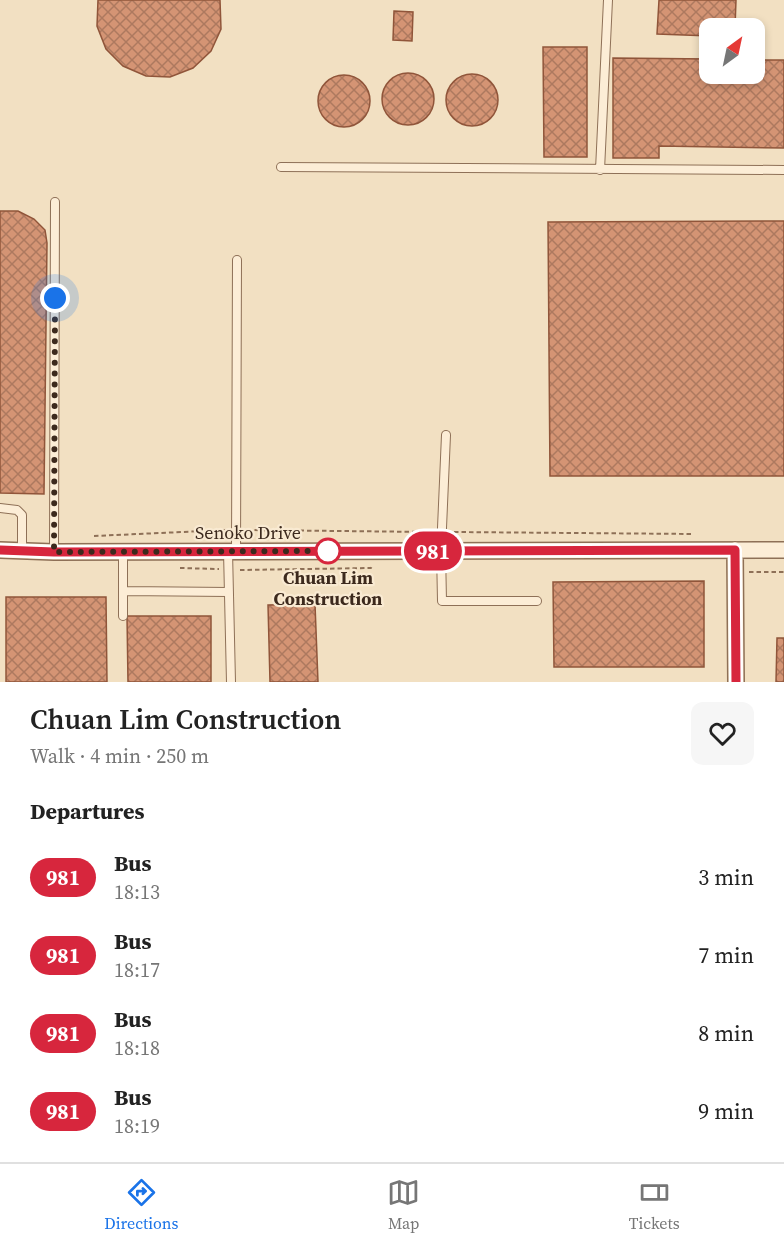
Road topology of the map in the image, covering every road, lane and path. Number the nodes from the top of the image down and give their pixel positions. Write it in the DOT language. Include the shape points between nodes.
graph roads {
  1 [pos="608,0"];
  2 [pos="281,167"];
  3 [pos="600,170"];
  4 [pos="784,170"];
  5 [pos="55,202"];
  6 [pos="237,260"];
  7 [pos="446,435"];
  8 [pos="0,508"];
  9 [pos="236,530"];
  10 [pos="442,532"];
  11 [pos="702,534"];
  12 [pos="88,536"];
  13 [pos="0,549"];
  14 [pos="22,550"];
  15 [pos="735,550"];
  16 [pos="784,550"];
  17 [pos="232,551"];
  18 [pos="441,551"];
  19 [pos="54,552"];
  20 [pos="123,552"];
  21 [pos="734,572"];
  22 [pos="784,572"];
  23 [pos="123,591"];
  24 [pos="229,592"];
  25 [pos="537,601"];
  26 [pos="123,616"];
  27 [pos="231,682"];
  28 [pos="736,682"];
  1 -- 3 [label="lane"];
  2 -- 3 [label="lane"];
  3 -- 4 [label="lane"];
  5 -- 19 [label="lane"];
  6 -- 9 [label="lane"];
  7 -- 10 [label="lane"];
  8 -- 14 [label="lane" via="17,510 22,515"];
  9 -- 10 [label="path"];
  9 -- 12 [label="path"];
  9 -- 17 [label="lane"];
  10 -- 11 [label="path"];
  10 -- 18 [label="lane"];
  13 -- 14 [label="street, Senoko Drive"];
  14 -- 19 [label="street, Senoko Drive"];
  15 -- 16 [label="street, Senoko Drive"];
  15 -- 18 [label="street, Senoko Drive"];
  15 -- 21 [label="street"];
  17 -- 18 [label="street, Senoko Drive"];
  17 -- 20 [label="street, Senoko Drive"];
  17 -- 24 [label="lane"];
  18 -- 25 [label="lane" via="442,602"];
  19 -- 20 [label="street, Senoko Drive"];
  20 -- 23 [label="lane"];
  21 -- 22 [label="path"];
  21 -- 28 [label="street"];
  23 -- 24 [label="lane"];
  23 -- 26 [label="lane"];
  24 -- 27 [label="lane"];
}
